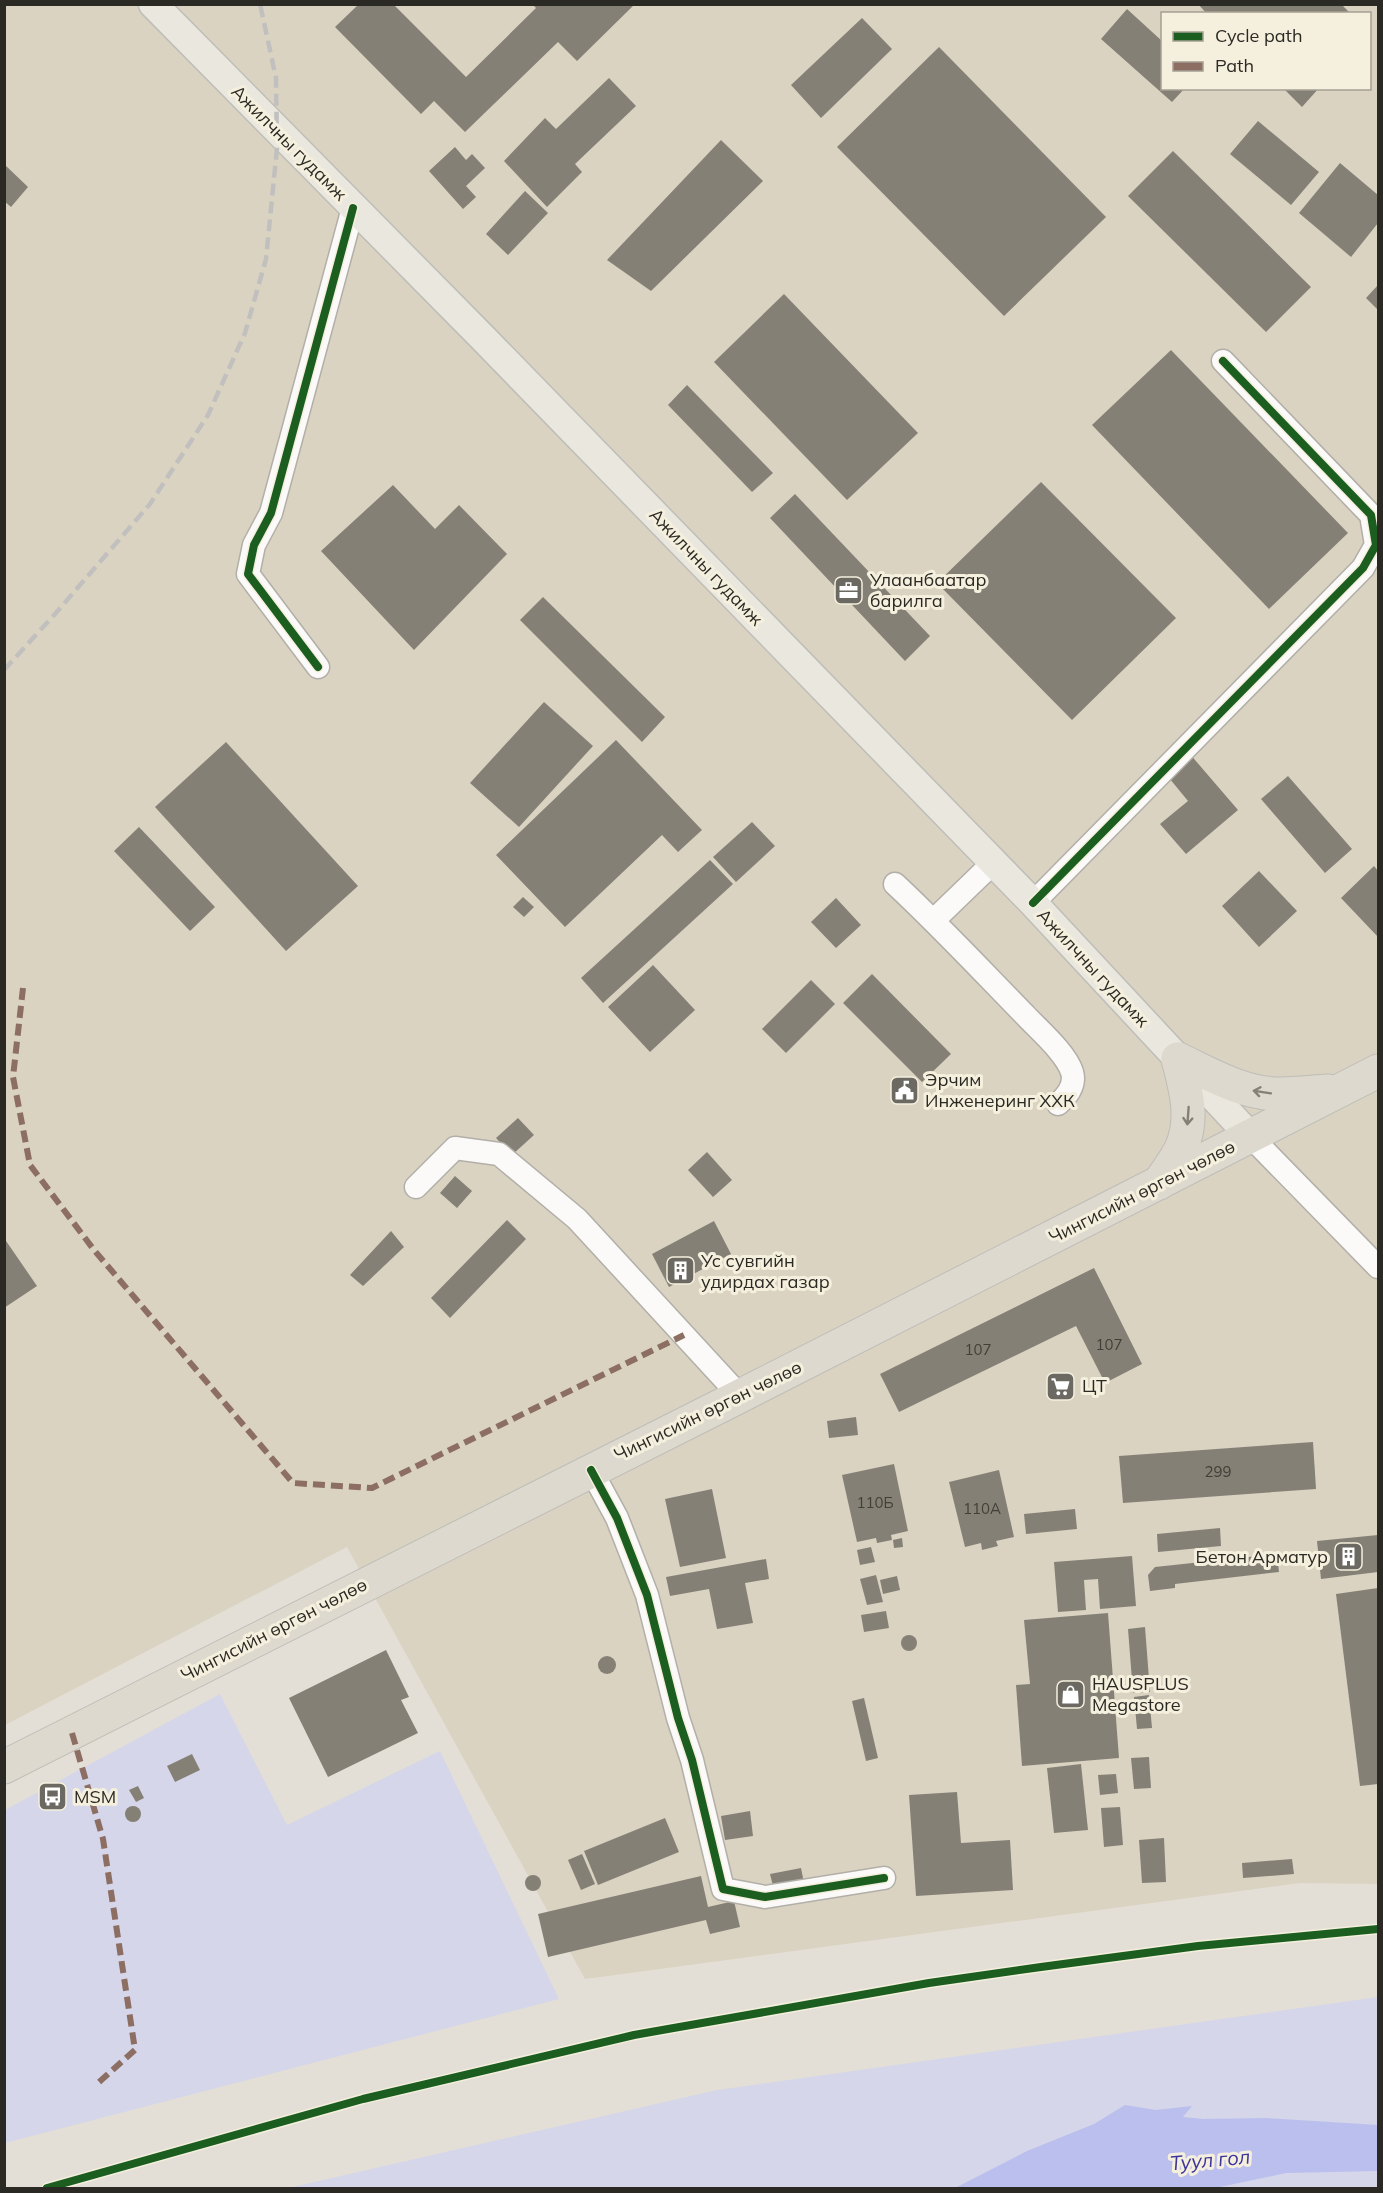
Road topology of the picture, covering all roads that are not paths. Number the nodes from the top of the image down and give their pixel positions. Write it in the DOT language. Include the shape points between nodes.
graph roads {
  1 [pos="153,4"];
  2 [pos="354,208"];
  3 [pos="1223,361"];
  4 [pos="318,667"];
  5 [pos="993,863"];
  6 [pos="895,884"];
  7 [pos="1033,903"];
  8 [pos="934,920"];
  9 [pos="1178,1059"];
  10 [pos="1378,1071"];
  11 [pos="1341,1090"];
  12 [pos="1058,1104"];
  13 [pos="1251,1137"];
  14 [pos="1158,1183"];
  15 [pos="416,1187"];
  16 [pos="1378,1267"];
  17 [pos="740,1396"];
  18 [pos="591,1470"];
  19 [pos="4,1767"];
  20 [pos="884,1878"];
  1 -- 2 [label="main road, Ажилчны гудамж"];
  2 -- 4 [label="street" via="271,513 254,545 248,574"];
  2 -- 5 [label="main road, Ажилчны гудамж"];
  3 -- 7 [label="street" via="1371,515 1376,545 1363,568"];
  5 -- 7 [label="main road, Ажилчны гудамж"];
  5 -- 8 [label="street"];
  6 -- 8 [label="street"];
  7 -- 9 [label="main road, Ажилчны гудамж"];
  8 -- 12 [label="street" via="1066,1061 1073,1080 1070,1092"];
  11 -- 9 [label="highway, one-way" via="1279,1095 1254,1091"];
  9 -- 13 [label="main road, Ажилчны гудамж"];
  9 -- 14 [label="highway, one-way" via="1189,1114 1180,1151"];
  10 -- 11 [label="highway, Чингисийн өргөн чөлөө"];
  11 -- 13 [label="highway, Чингисийн өргөн чөлөө"];
  13 -- 14 [label="highway, Чингисийн өргөн чөлөө"];
  13 -- 16 [label="street"];
  14 -- 17 [label="highway, Чингисийн өргөн чөлөө"];
  15 -- 17 [label="street" via="455,1148 499,1154 577,1219"];
  17 -- 18 [label="highway, Чингисийн өргөн чөлөө"];
  18 -- 19 [label="highway, Чингисийн өргөн чөлөө"];
  18 -- 20 [label="street" via="617,1518 647,1594 723,1889 765,1897"];
}
